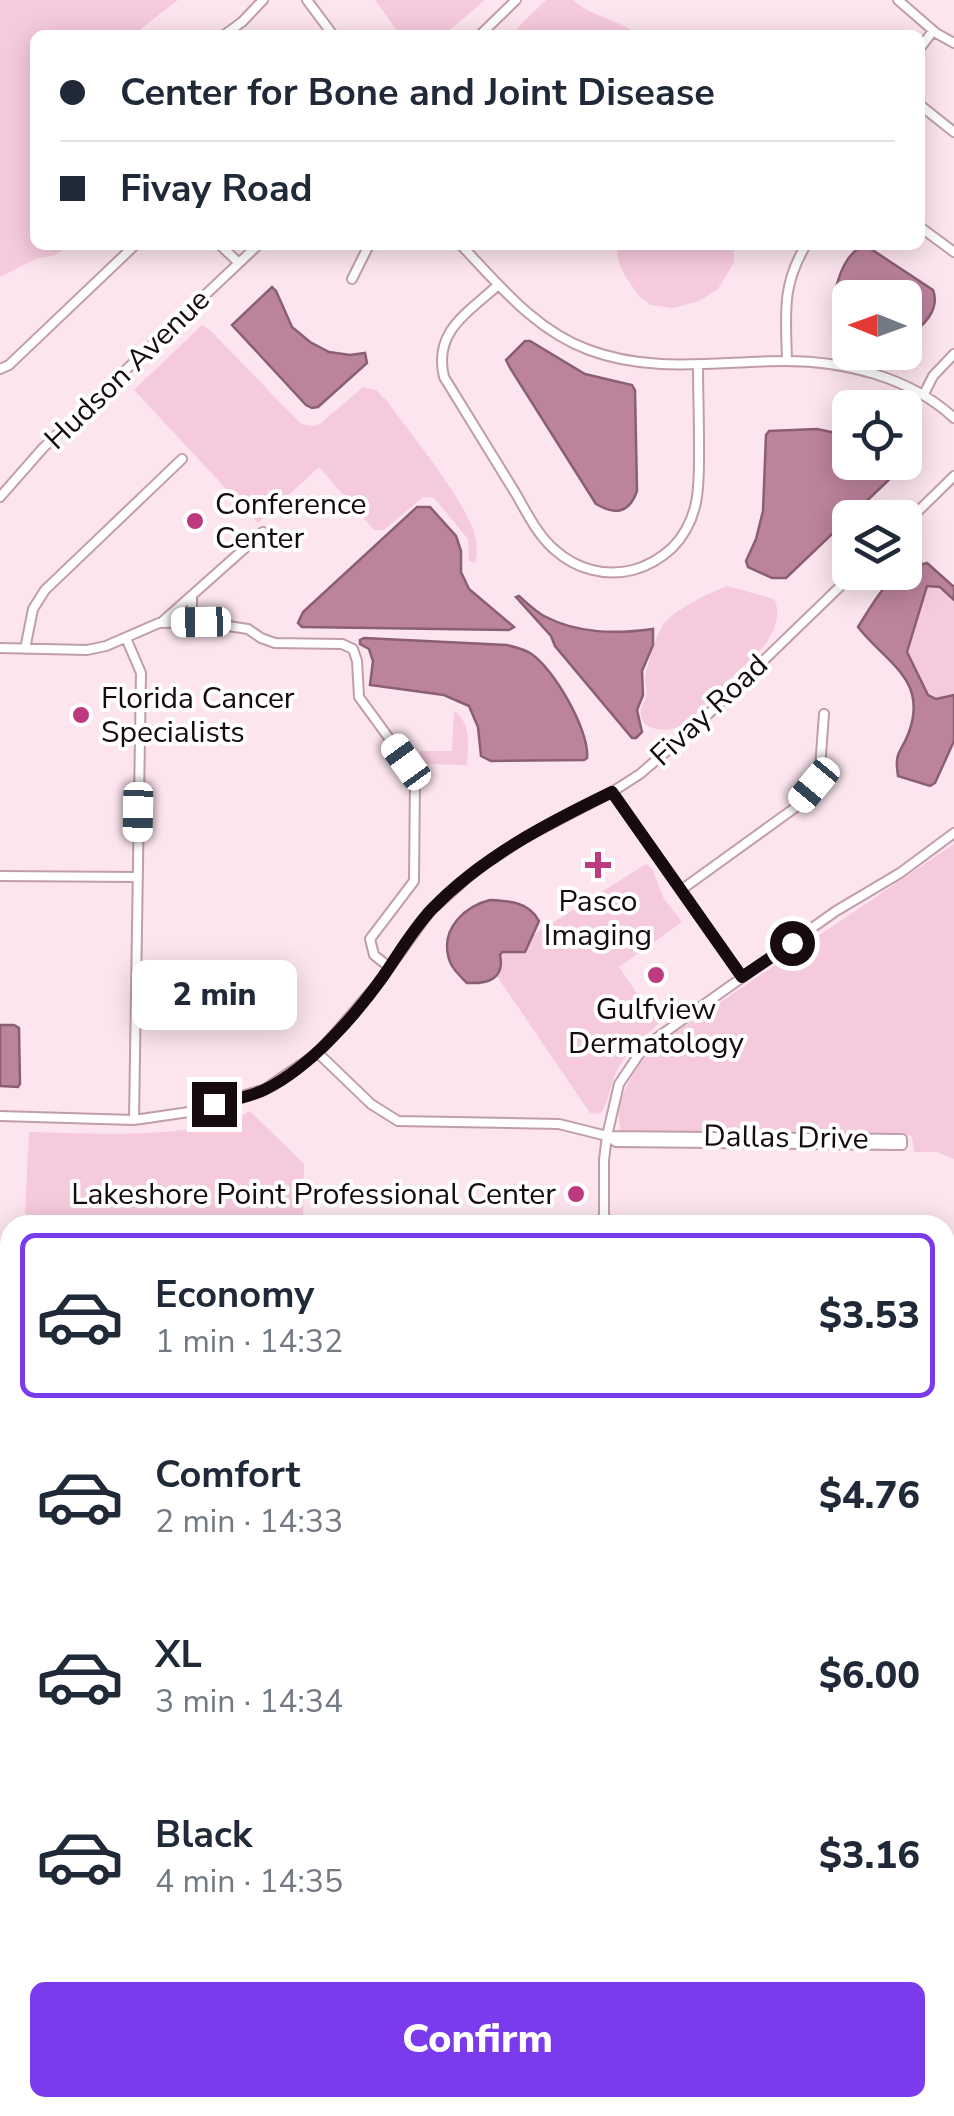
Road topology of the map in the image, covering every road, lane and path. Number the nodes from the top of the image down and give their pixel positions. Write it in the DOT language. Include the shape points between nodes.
graph roads {
  1 [pos="263,0"];
  2 [pos="307,0"];
  3 [pos="516,0"];
  4 [pos="898,0"];
  5 [pos="231,30"];
  6 [pos="329,30"];
  7 [pos="485,30"];
  8 [pos="933,31"];
  9 [pos="925,41"];
  10 [pos="954,43"];
  11 [pos="925,109"];
  12 [pos="954,132"];
  13 [pos="925,232"];
  14 [pos="129,250"];
  15 [pos="225,250"];
  16 [pos="252,250"];
  17 [pos="364,250"];
  18 [pos="466,250"];
  19 [pos="803,250"];
  20 [pos="954,252"];
  21 [pos="238,263"];
  22 [pos="352,279"];
  23 [pos="498,285"];
  24 [pos="954,354"];
  25 [pos="787,361"];
  26 [pos="698,365"];
  27 [pos="0,369"];
  28 [pos="924,394"];
  29 [pos="954,418"];
  30 [pos="182,459"];
  31 [pos="954,476"];
  32 [pos="0,496"];
  33 [pos="922,507"];
  34 [pos="263,532"];
  35 [pos="836,590"];
  36 [pos="192,596"];
  37 [pos="201,622"];
  38 [pos="159,623"];
  39 [pos="126,638"];
  40 [pos="0,648"];
  41 [pos="24,649"];
  42 [pos="824,714"];
  43 [pos="612,792"];
  44 [pos="954,833"];
  45 [pos="0,876"];
  46 [pos="137,877"];
  47 [pos="681,890"];
  48 [pos="389,967"];
  49 [pos="742,977"];
  50 [pos="318,1053"];
  51 [pos="0,1116"];
  52 [pos="134,1120"];
  53 [pos="607,1136"];
  54 [pos="604,1215"];
  1 -- 5 [label="street"];
  2 -- 6 [label="street"];
  3 -- 7 [label="street"];
  4 -- 8 [label="street"];
  8 -- 9 [label="street"];
  8 -- 10 [label="street"];
  11 -- 12 [label="street"];
  13 -- 20 [label="street"];
  14 -- 27 [label="street"];
  15 -- 21 [label="street"];
  16 -- 21 [label="street, Hudson Avenue"];
  17 -- 22 [label="street"];
  18 -- 23 [label="street"];
  19 -- 25 [label="street" via="788,283"];
  21 -- 32 [label="street, Hudson Avenue"];
  23 -- 26 [label="street" via="540,323 588,350 662,366"];
  23 -- 26 [label="street" via="449,331 440,362 444,377 551,548 585,568 627,572 647,566 683,536 699,491"];
  24 -- 28 [label="street"];
  25 -- 26 [label="street"];
  25 -- 28 [label="street" via="864,372"];
  28 -- 29 [label="street"];
  30 -- 41 [label="street" via="45,590 32,609"];
  31 -- 33 [label="street"];
  34 -- 36 [label="street"];
  35 -- 43 [label="street, Fivay Road" via="698,724"];
  36 -- 37 [label="street" via="192,612"];
  36 -- 38 [label="street"];
  37 -- 38 [label="street"];
  37 -- 48 [label="street" via="248,630 275,643 348,646 356,654 359,697 415,777 414,881 370,939 374,955"];
  38 -- 39 [label="street"];
  39 -- 41 [label="street" via="87,650"];
  39 -- 46 [label="street" via="141,674"];
  40 -- 41 [label="street"];
  42 -- 47 [label="street" via="814,785 796,807"];
  43 -- 47 [label="street"];
  43 -- 48 [label="street, Fivay Road" via="476,870 430,911"];
  44 -- 49 [label="street"];
  45 -- 46 [label="street"];
  46 -- 52 [label="street"];
  47 -- 49 [label="street"];
  48 -- 50 [label="street, Fivay Road"];
  49 -- 53 [label="street" via="644,1048 620,1084"];
  50 -- 52 [label="street, Fivay Road" via="266,1089"];
  50 -- 53 [label="street" via="398,1122 559,1124"];
  51 -- 52 [label="street, Fivay Road"];
  53 -- 53 [label="street, Dallas Drive" via="616,1142 902,1145 902,1139"];
  53 -- 54 [label="street"];
}
